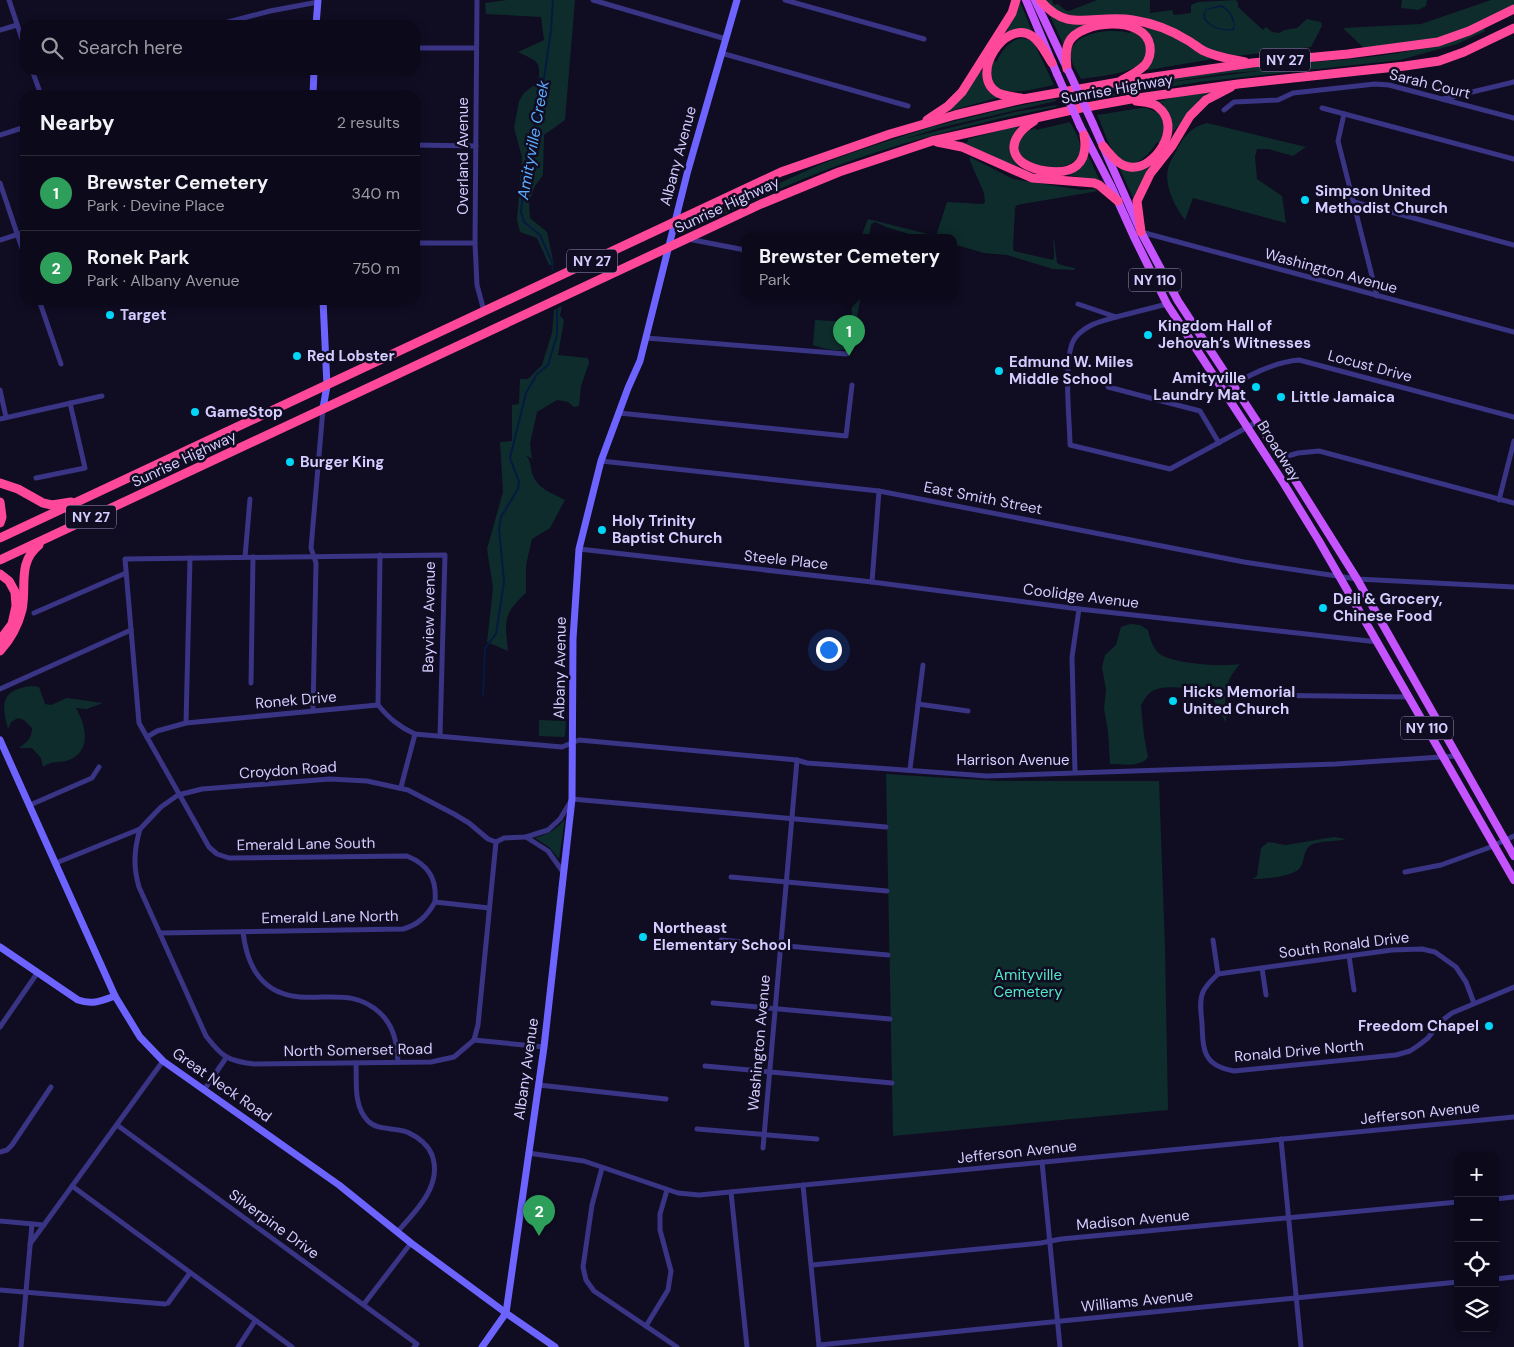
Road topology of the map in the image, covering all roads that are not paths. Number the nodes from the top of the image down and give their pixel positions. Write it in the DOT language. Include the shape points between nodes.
graph roads {
  1 [pos="8,0"];
  2 [pos="476,0"];
  3 [pos="593,0"];
  4 [pos="737,0"];
  5 [pos="785,0"];
  6 [pos="1016,0"];
  7 [pos="1026,0"];
  8 [pos="1035,0"];
  9 [pos="1040,0"];
  10 [pos="318,1"];
  11 [pos="1514,9"];
  12 [pos="236,20"];
  13 [pos="316,20"];
  14 [pos="17,25"];
  15 [pos="1514,28"];
  16 [pos="0,30"];
  17 [pos="20,34"];
  18 [pos="726,39"];
  19 [pos="924,40"];
  20 [pos="420,48"];
  21 [pos="476,48"];
  22 [pos="722,53"];
  23 [pos="1052,63"];
  24 [pos="1252,63"];
  25 [pos="1068,70"];
  26 [pos="34,75"];
  27 [pos="314,75"];
  28 [pos="1119,82"];
  29 [pos="1514,82"];
  30 [pos="1238,84"];
  31 [pos="39,90"];
  32 [pos="313,90"];
  33 [pos="1023,99"];
  34 [pos="1131,100"];
  35 [pos="1442,100"];
  36 [pos="908,106"];
  37 [pos="1322,108"];
  38 [pos="1224,110"];
  39 [pos="1344,114"];
  40 [pos="1040,117"];
  41 [pos="1514,118"];
  42 [pos="921,125"];
  43 [pos="20,129"];
  44 [pos="0,135"];
  45 [pos="1084,135"];
  46 [pos="932,141"];
  47 [pos="420,145"];
  48 [pos="476,146"];
  49 [pos="1103,146"];
  50 [pos="1514,159"];
  51 [pos="0,183"];
  52 [pos="1118,201"];
  53 [pos="1354,202"];
  54 [pos="674,222"];
  55 [pos="1141,232"];
  56 [pos="20,233"];
  57 [pos="17,234"];
  58 [pos="688,238"];
  59 [pos="0,240"];
  60 [pos="20,243"];
  61 [pos="420,243"];
  62 [pos="476,243"];
  63 [pos="1514,245"];
  64 [pos="668,248"];
  65 [pos="742,249"];
  66 [pos="1377,296"];
  67 [pos="1078,304"];
  68 [pos="1167,304"];
  69 [pos="42,305"];
  70 [pos="323,305"];
  71 [pos="484,311"];
  72 [pos="1116,317"];
  73 [pos="1514,332"];
  74 [pos="646,338"];
  75 [pos="846,354"];
  76 [pos="61,364"];
  77 [pos="852,385"];
  78 [pos="1233,385"];
  79 [pos="327,386"];
  80 [pos="1108,387"];
  81 [pos="0,390"];
  82 [pos="1223,390"];
  83 [pos="102,396"];
  84 [pos="70,403"];
  85 [pos="324,408"];
  86 [pos="620,413"];
  87 [pos="1514,417"];
  88 [pos="3,418"];
  89 [pos="1257,422"];
  90 [pos="1248,427"];
  91 [pos="1514,441"];
  92 [pos="1219,443"];
  93 [pos="1281,458"];
  94 [pos="601,461"];
  95 [pos="36,478"];
  96 [pos="0,483"];
  97 [pos="879,491"];
  98 [pos="250,499"];
  99 [pos="1499,500"];
  100 [pos="81,501"];
  101 [pos="0,502"];
  102 [pos="1514,503"];
  103 [pos="0,523"];
  104 [pos="50,537"];
  105 [pos="0,538"];
  106 [pos="579,550"];
  107 [pos="380,555"];
  108 [pos="314,556"];
  109 [pos="245,557"];
  110 [pos="253,557"];
  111 [pos="190,558"];
  112 [pos="125,559"];
  113 [pos="0,560"];
  114 [pos="126,573"];
  115 [pos="0,574"];
  116 [pos="1340,577"];
  117 [pos="1357,579"];
  118 [pos="872,582"];
  119 [pos="1514,587"];
  120 [pos="1079,608"];
  121 [pos="34,613"];
  122 [pos="131,630"];
  123 [pos="0,640"];
  124 [pos="1378,642"];
  125 [pos="0,651"];
  126 [pos="922,665"];
  127 [pos="251,683"];
  128 [pos="0,689"];
  129 [pos="1256,695"];
  130 [pos="1410,697"];
  131 [pos="918,704"];
  132 [pos="378,706"];
  133 [pos="313,711"];
  134 [pos="968,711"];
  135 [pos="186,723"];
  136 [pos="415,734"];
  137 [pos="440,736"];
  138 [pos="147,737"];
  139 [pos="0,740"];
  140 [pos="572,744"];
  141 [pos="1456,756"];
  142 [pos="1444,757"];
  143 [pos="796,760"];
  144 [pos="99,767"];
  145 [pos="910,769"];
  146 [pos="1074,772"];
  147 [pos="400,787"];
  148 [pos="178,795"];
  149 [pos="572,798"];
  150 [pos="30,806"];
  151 [pos="791,818"];
  152 [pos="886,827"];
  153 [pos="140,829"];
  154 [pos="1514,836"];
  155 [pos="526,837"];
  156 [pos="1505,841"];
  157 [pos="496,842"];
  158 [pos="1495,846"];
  159 [pos="1514,856"];
  160 [pos="56,863"];
  161 [pos="563,872"];
  162 [pos="1404,872"];
  163 [pos="731,877"];
  164 [pos="1514,880"];
  165 [pos="786,882"];
  166 [pos="887,891"];
  167 [pos="435,902"];
  168 [pos="489,908"];
  169 [pos="243,932"];
  170 [pos="160,933"];
  171 [pos="721,940"];
  172 [pos="1213,940"];
  173 [pos="780,945"];
  174 [pos="0,947"];
  175 [pos="888,955"];
  176 [pos="1348,956"];
  177 [pos="1262,968"];
  178 [pos="38,972"];
  179 [pos="1218,974"];
  180 [pos="1514,987"];
  181 [pos="1354,990"];
  182 [pos="1266,995"];
  183 [pos="115,996"];
  184 [pos="714,1003"];
  185 [pos="1474,1004"];
  186 [pos="774,1009"];
  187 [pos="890,1019"];
  188 [pos="0,1027"];
  189 [pos="474,1040"];
  190 [pos="544,1047"];
  191 [pos="226,1058"];
  192 [pos="163,1061"];
  193 [pos="398,1062"];
  194 [pos="356,1063"];
  195 [pos="705,1066"];
  196 [pos="769,1072"];
  197 [pos="892,1083"];
  198 [pos="539,1084"];
  199 [pos="50,1087"];
  200 [pos="204,1090"];
  201 [pos="666,1099"];
  202 [pos="1514,1117"];
  203 [pos="116,1124"];
  204 [pos="697,1129"];
  205 [pos="764,1135"];
  206 [pos="817,1139"];
  207 [pos="1281,1139"];
  208 [pos="762,1148"];
  209 [pos="0,1152"];
  210 [pos="528,1153"];
  211 [pos="1042,1162"];
  212 [pos="602,1168"];
  213 [pos="804,1185"];
  214 [pos="72,1186"];
  215 [pos="667,1190"];
  216 [pos="731,1192"];
  217 [pos="1514,1197"];
  218 [pos="1499,1199"];
  219 [pos="1454,1202"];
  220 [pos="1289,1218"];
  221 [pos="0,1221"];
  222 [pos="32,1224"];
  223 [pos="44,1225"];
  224 [pos="398,1231"];
  225 [pos="1050,1242"];
  226 [pos="411,1243"];
  227 [pos="30,1244"];
  228 [pos="812,1265"];
  229 [pos="190,1273"];
  230 [pos="1514,1277"];
  231 [pos="1499,1279"];
  232 [pos="1454,1282"];
  233 [pos="0,1290"];
  234 [pos="26,1292"];
  235 [pos="1296,1298"];
  236 [pos="364,1304"];
  237 [pos="506,1313"];
  238 [pos="255,1321"];
  239 [pos="1058,1321"];
  240 [pos="646,1326"];
  241 [pos="416,1345"];
  242 [pos="819,1346"];
  243 [pos="21,1347"];
  244 [pos="238,1347"];
  245 [pos="292,1347"];
  246 [pos="482,1347"];
  247 [pos="555,1347"];
  248 [pos="677,1347"];
  249 [pos="747,1347"];
  250 [pos="1060,1347"];
  251 [pos="1301,1347"];
  1 -- 14 [label="street"];
  2 -- 21 [label="street, Overland Avenue"];
  3 -- 18 [label="street"];
  4 -- 18 [label="street, Albany Avenue"];
  5 -- 19 [label="street"];
  6 -- 42 [label="highway" via="1012,13 962,92"];
  7 -- 23 [label="main road, Broadway / NY 110"];
  8 -- 25 [label="main road, Broadway / NY 110"];
  9 -- 24 [label="highway" via="1051,12 1066,20 1139,20 1159,26 1218,56"];
  10 -- 12 [label="street"];
  10 -- 13 [label="street"];
  11 -- 24 [label="highway, Sunrise Highway / NY 27" via="1438,42"];
  14 -- 16 [label="street"];
  14 -- 17 [label="street"];
  15 -- 30 [label="highway, Sunrise Highway / NY 27" via="1439,61"];
  18 -- 22 [label="street, Albany Avenue"];
  20 -- 21 [label="street"];
  21 -- 48 [label="street, Overland Avenue"];
  22 -- 36 [label="street"];
  22 -- 54 [label="street, Albany Avenue"];
  23 -- 33 [label="highway" via="1030,34 1014,33 1002,40 988,65 988,81 998,92"];
  23 -- 45 [label="main road, Broadway / NY 110, bridge"];
  24 -- 28 [label="highway, Sunrise Highway / NY 27"];
  25 -- 28 [label="highway" via="1067,47 1075,34 1096,26 1132,26 1144,34 1150,52 1145,65"];
  25 -- 49 [label="main road, Broadway / NY 110, bridge"];
  26 -- 31 [label="street"];
  27 -- 32 [label="street"];
  28 -- 33 [label="highway, Sunrise Highway / NY 27"];
  29 -- 35 [label="street"];
  30 -- 34 [label="highway, Sunrise Highway / NY 27"];
  30 -- 55 [label="highway" via="1206,100 1190,116 1150,174 1137,201"];
  33 -- 42 [label="highway, Sunrise Highway / NY 27"];
  34 -- 40 [label="highway, Sunrise Highway / NY 27"];
  34 -- 49 [label="highway" via="1159,108 1168,124 1166,140 1158,152 1138,167 1122,165"];
  35 -- 38 [label="street, Sarah Court" via="1374,84 1293,93 1278,100 1234,102"];
  35 -- 41 [label="street, Sarah Court"];
  37 -- 39 [label="street"];
  39 -- 50 [label="street"];
  39 -- 53 [label="street" via="1338,141"];
  40 -- 45 [label="highway" via="1023,128 1015,139 1018,159 1029,167 1055,173 1070,171 1082,161 1086,146"];
  40 -- 46 [label="highway, Sunrise Highway / NY 27"];
  42 -- 54 [label="highway, Sunrise Highway / NY 27" via="781,172"];
  43 -- 44 [label="street"];
  45 -- 52 [label="main road, Broadway / NY 110"];
  46 -- 52 [label="highway" via="962,147 1032,178 1094,183"];
  46 -- 58 [label="highway, Sunrise Highway / NY 27" via="790,191"];
  47 -- 48 [label="street"];
  48 -- 62 [label="street, Overland Avenue"];
  49 -- 55 [label="main road, Broadway / NY 110"];
  51 -- 57 [label="street"];
  52 -- 68 [label="main road, Broadway / NY 110"];
  53 -- 63 [label="street"];
  53 -- 66 [label="street"];
  54 -- 64 [label="street, Albany Avenue"];
  54 -- 71 [label="highway, Sunrise Highway / NY 27"];
  55 -- 66 [label="street, Washington Avenue"];
  55 -- 78 [label="main road, Broadway / NY 110" via="1178,301"];
  56 -- 57 [label="street"];
  57 -- 59 [label="street"];
  57 -- 60 [label="street"];
  58 -- 64 [label="highway, Sunrise Highway / NY 27"];
  58 -- 65 [label="street"];
  61 -- 62 [label="street"];
  62 -- 71 [label="street, Overland Avenue" via="477,285"];
  64 -- 74 [label="street, Albany Avenue"];
  64 -- 85 [label="highway, Sunrise Highway / NY 27"];
  66 -- 73 [label="street, Washington Avenue"];
  67 -- 72 [label="street"];
  68 -- 72 [label="street"];
  68 -- 82 [label="main road, Broadway / NY 110"];
  69 -- 76 [label="street"];
  70 -- 79 [label="street"];
  71 -- 79 [label="highway, Sunrise Highway / NY 27"];
  72 -- 92 [label="street" via="1086,328 1072,344 1068,374 1070,445 1170,469"];
  74 -- 75 [label="street"];
  74 -- 86 [label="street, Albany Avenue"];
  77 -- 86 [label="street" via="846,436"];
  78 -- 82 [label="street, Locust Drive"];
  78 -- 87 [label="street, Locust Drive" via="1275,365 1299,360"];
  78 -- 89 [label="main road, Broadway / NY 110"];
  79 -- 85 [label="street"];
  79 -- 100 [label="highway, Sunrise Highway / NY 27"];
  80 -- 92 [label="street" via="1200,411"];
  81 -- 88 [label="street"];
  82 -- 90 [label="main road, Broadway / NY 110"];
  83 -- 84 [label="street"];
  84 -- 88 [label="street"];
  84 -- 95 [label="street" via="85,468"];
  85 -- 104 [label="highway, Sunrise Highway / NY 27"];
  85 -- 108 [label="street" via="311,548"];
  86 -- 94 [label="street, Albany Avenue"];
  89 -- 90 [label="street"];
  89 -- 93 [label="main road, Broadway / NY 110"];
  90 -- 92 [label="street"];
  90 -- 116 [label="main road, Broadway / NY 110"];
  91 -- 99 [label="street"];
  93 -- 99 [label="street" via="1319,451"];
  93 -- 117 [label="main road, Broadway / NY 110"];
  94 -- 97 [label="street, East Smith Street"];
  94 -- 106 [label="street, Albany Avenue"];
  96 -- 100 [label="highway" via="52,505"];
  97 -- 116 [label="street, East Smith Street" via="1244,562"];
  97 -- 118 [label="street"];
  98 -- 109 [label="street"];
  99 -- 102 [label="street"];
  100 -- 105 [label="highway, Sunrise Highway / NY 27"];
  101 -- 103 [label="highway"];
  104 -- 113 [label="highway, Sunrise Highway / NY 27"];
  104 -- 125 [label="highway" via="27,559 17,627"];
  106 -- 118 [label="street, Steele Place"];
  106 -- 140 [label="street, Albany Avenue" via="573,639"];
  107 -- 108 [label="street, Bayview Avenue"];
  107 -- 132 [label="street"];
  107 -- 137 [label="street, Bayview Avenue" via="445,555"];
  108 -- 110 [label="street, Bayview Avenue"];
  108 -- 133 [label="street"];
  109 -- 110 [label="street, Bayview Avenue"];
  109 -- 111 [label="street, Bayview Avenue"];
  110 -- 127 [label="street"];
  111 -- 112 [label="street, Bayview Avenue"];
  111 -- 135 [label="street"];
  112 -- 114 [label="street, Emerald Lane South"];
  114 -- 121 [label="street"];
  114 -- 122 [label="street, Emerald Lane South"];
  115 -- 123 [label="highway" via="15,592 16,606 12,624"];
  116 -- 117 [label="street, East Smith Street"];
  116 -- 124 [label="main road, Broadway / NY 110"];
  117 -- 119 [label="street, East Smith Street"];
  117 -- 141 [label="main road, Broadway / NY 110"];
  118 -- 120 [label="street, Coolidge Avenue"];
  120 -- 124 [label="street, Coolidge Avenue"];
  120 -- 146 [label="street" via="1072,657"];
  122 -- 128 [label="street"];
  122 -- 138 [label="street, Emerald Lane South" via="139,724"];
  124 -- 130 [label="main road, Broadway / NY 110"];
  126 -- 131 [label="street"];
  129 -- 130 [label="street"];
  130 -- 142 [label="main road, Broadway / NY 110"];
  131 -- 134 [label="street"];
  131 -- 145 [label="street"];
  132 -- 133 [label="street, Ronek Drive"];
  132 -- 136 [label="street" via="392,721"];
  133 -- 135 [label="street, Ronek Drive"];
  135 -- 138 [label="street, Ronek Drive"];
  136 -- 137 [label="street"];
  136 -- 147 [label="street"];
  137 -- 140 [label="street" via="562,747"];
  138 -- 148 [label="street, Emerald Lane South"];
  139 -- 150 [label="street, Great Neck Road"];
  140 -- 143 [label="street, Harrison Avenue" via="579,740"];
  140 -- 149 [label="street, Albany Avenue"];
  141 -- 142 [label="street, Harrison Avenue"];
  141 -- 156 [label="main road, Broadway / NY 110"];
  142 -- 146 [label="street, Harrison Avenue" via="1336,764"];
  142 -- 158 [label="main road, Broadway / NY 110"];
  143 -- 145 [label="street, Harrison Avenue"];
  143 -- 151 [label="street, Washington Avenue"];
  144 -- 150 [label="street" via="92,778"];
  145 -- 146 [label="street, Harrison Avenue" via="987,776"];
  147 -- 148 [label="street, Croydon Road" via="330,778 202,789"];
  147 -- 157 [label="street, Croydon Road" via="448,810"];
  148 -- 153 [label="street, Croydon Road"];
  148 -- 167 [label="street, Emerald Lane South" via="202,837 217,854 243,859 407,856 417,860 432,876"];
  149 -- 151 [label="street"];
  149 -- 155 [label="street" via="560,819 548,830"];
  149 -- 161 [label="street, Albany Avenue"];
  150 -- 160 [label="street, Great Neck Road"];
  151 -- 152 [label="street"];
  151 -- 165 [label="street, Washington Avenue"];
  153 -- 160 [label="street, Croydon Road"];
  153 -- 170 [label="street" via="135,848 135,875"];
  154 -- 156 [label="street"];
  155 -- 157 [label="street" via="504,838"];
  155 -- 161 [label="street" via="548,851"];
  156 -- 158 [label="street"];
  156 -- 159 [label="main road, Broadway / NY 110"];
  157 -- 168 [label="street"];
  158 -- 162 [label="street" via="1441,865"];
  158 -- 164 [label="main road, Broadway / NY 110"];
  160 -- 183 [label="street, Great Neck Road"];
  161 -- 190 [label="street, Albany Avenue"];
  163 -- 165 [label="street"];
  165 -- 166 [label="street"];
  165 -- 173 [label="street, Washington Avenue"];
  167 -- 168 [label="street"];
  167 -- 169 [label="street, Emerald Lane North" via="421,921 402,929"];
  168 -- 189 [label="street"];
  169 -- 170 [label="street, Emerald Lane North"];
  169 -- 193 [label="street" via="251,967 276,990 299,997 354,998 375,1009 392,1028"];
  170 -- 191 [label="street" via="206,1036"];
  171 -- 173 [label="street"];
  172 -- 179 [label="street"];
  173 -- 175 [label="street"];
  173 -- 186 [label="street, Washington Avenue"];
  174 -- 178 [label="street"];
  176 -- 177 [label="street, South Ronald Drive"];
  176 -- 181 [label="street"];
  176 -- 185 [label="street, South Ronald Drive" via="1408,948 1435,952 1456,967"];
  177 -- 179 [label="street, South Ronald Drive"];
  177 -- 182 [label="street"];
  178 -- 183 [label="street" via="87,1003"];
  178 -- 188 [label="street"];
  179 -- 185 [label="street, Ronald Drive North" via="1204,992 1201,1004 1203,1048 1215,1065 1234,1071 1396,1055 1419,1045 1452,1013"];
  180 -- 185 [label="street, Ronald Drive North"];
  183 -- 192 [label="street, Great Neck Road" via="140,1037"];
  184 -- 186 [label="street"];
  186 -- 187 [label="street"];
  186 -- 196 [label="street, Washington Avenue"];
  189 -- 190 [label="street"];
  189 -- 193 [label="street, North Somerset Road" via="454,1057 442,1061"];
  190 -- 198 [label="street, Albany Avenue"];
  191 -- 194 [label="street, North Somerset Road" via="254,1064"];
  191 -- 200 [label="street"];
  192 -- 200 [label="street, Great Neck Road"];
  192 -- 203 [label="street"];
  193 -- 194 [label="street, North Somerset Road"];
  194 -- 224 [label="street" via="358,1102 367,1120 373,1126 397,1129 417,1138 426,1146 435,1163 431,1188"];
  195 -- 196 [label="street"];
  196 -- 197 [label="street"];
  196 -- 205 [label="street, Washington Avenue"];
  198 -- 201 [label="street"];
  198 -- 210 [label="street, Albany Avenue"];
  199 -- 209 [label="street" via="12,1145"];
  200 -- 224 [label="street, Great Neck Road" via="339,1185"];
  202 -- 207 [label="street, Jefferson Avenue"];
  203 -- 214 [label="street"];
  203 -- 236 [label="street, Silverpine Drive"];
  204 -- 205 [label="street"];
  205 -- 206 [label="street"];
  205 -- 208 [label="street, Washington Avenue"];
  207 -- 211 [label="street, Jefferson Avenue"];
  207 -- 220 [label="street"];
  210 -- 212 [label="street, Jefferson Avenue" via="584,1161"];
  210 -- 237 [label="street, Albany Avenue"];
  211 -- 213 [label="street, Jefferson Avenue"];
  211 -- 225 [label="street"];
  212 -- 215 [label="street, Jefferson Avenue"];
  212 -- 240 [label="street" via="592,1205 583,1267 586,1280 594,1291"];
  213 -- 216 [label="street, Jefferson Avenue"];
  213 -- 228 [label="street"];
  214 -- 223 [label="street"];
  214 -- 229 [label="street"];
  215 -- 216 [label="street, Jefferson Avenue" via="688,1196"];
  215 -- 240 [label="street" via="660,1214 660,1230 671,1271 668,1290"];
  216 -- 249 [label="street"];
  217 -- 218 [label="street"];
  219 -- 220 [label="street, Madison Avenue"];
  220 -- 225 [label="street, Madison Avenue"];
  220 -- 235 [label="street"];
  221 -- 222 [label="street"];
  222 -- 223 [label="street"];
  222 -- 227 [label="street"];
  223 -- 227 [label="street"];
  224 -- 226 [label="street, Great Neck Road"];
  225 -- 228 [label="street, Madison Avenue"];
  225 -- 239 [label="street"];
  226 -- 236 [label="street"];
  226 -- 237 [label="street, Great Neck Road"];
  227 -- 234 [label="street"];
  228 -- 242 [label="street"];
  229 -- 234 [label="street" via="166,1303"];
  229 -- 238 [label="street"];
  230 -- 231 [label="street"];
  232 -- 235 [label="street, Williams Avenue"];
  233 -- 234 [label="street"];
  234 -- 243 [label="street"];
  235 -- 239 [label="street, Williams Avenue"];
  235 -- 251 [label="street"];
  236 -- 241 [label="street, Silverpine Drive"];
  237 -- 246 [label="street, Albany Avenue"];
  237 -- 247 [label="street, Great Neck Road"];
  238 -- 244 [label="street"];
  238 -- 245 [label="street"];
  239 -- 242 [label="street, Williams Avenue"];
  239 -- 250 [label="street"];
  240 -- 248 [label="street"];
}
